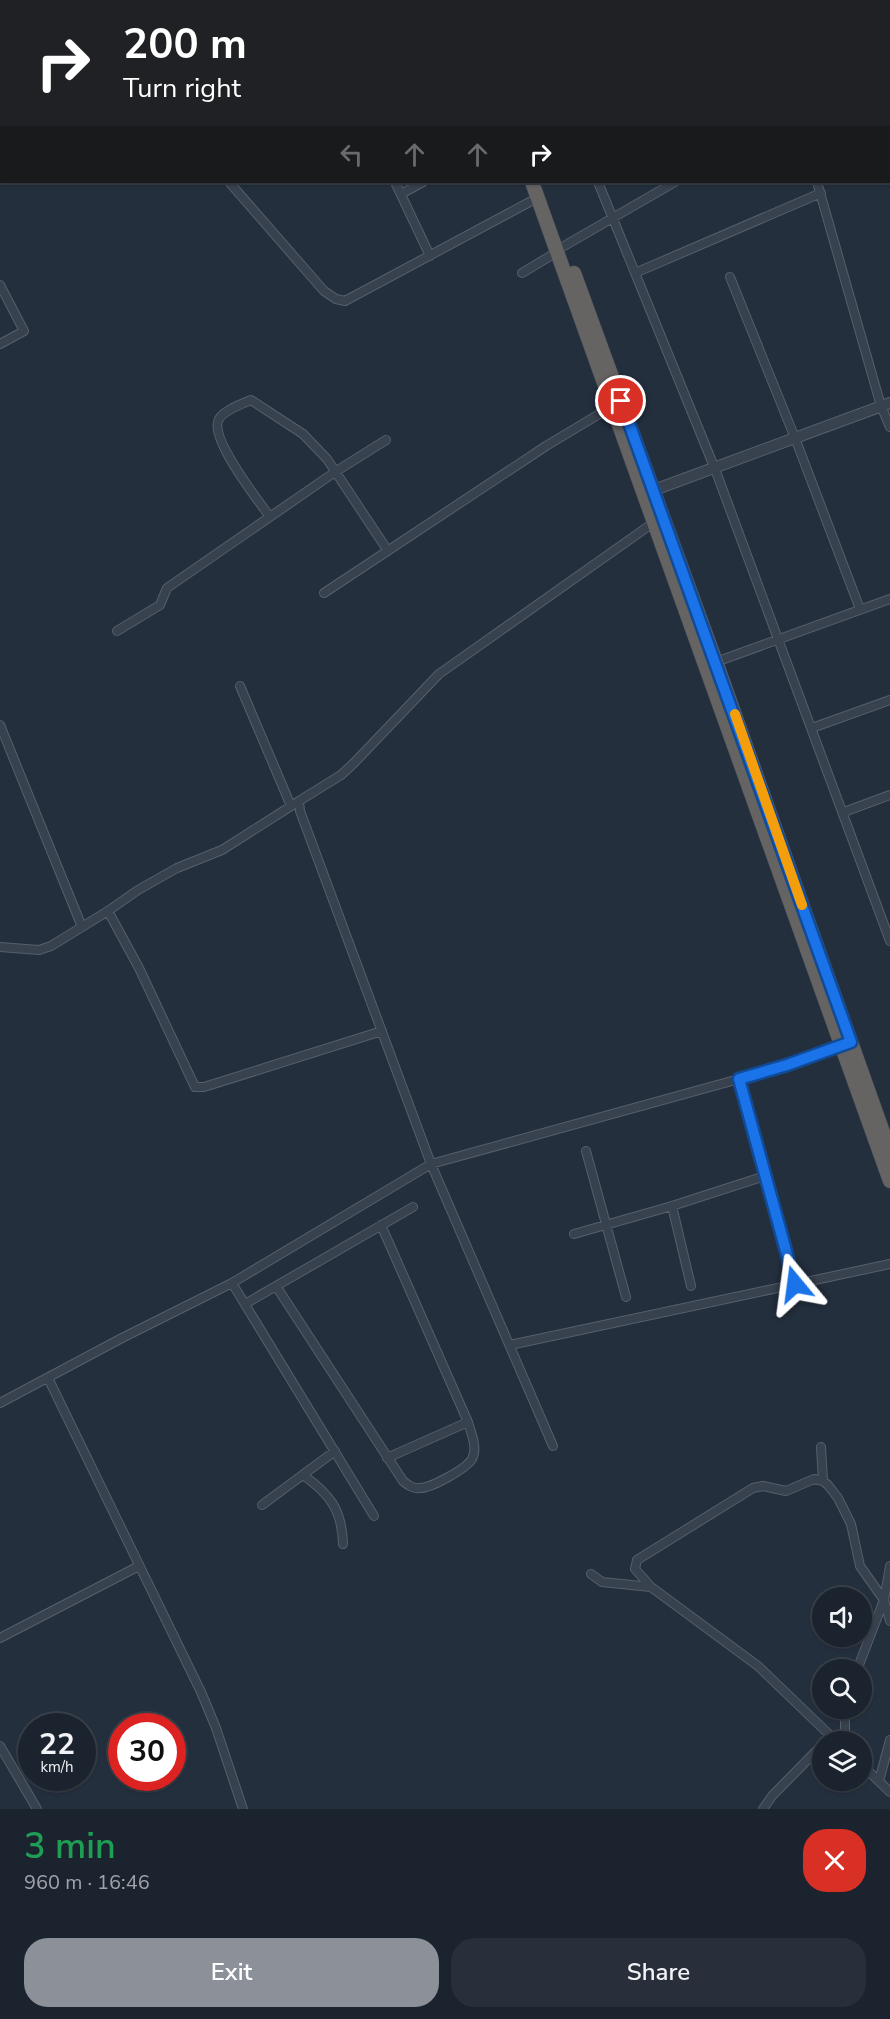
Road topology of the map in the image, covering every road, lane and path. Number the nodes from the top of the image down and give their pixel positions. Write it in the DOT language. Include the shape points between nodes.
graph roads {
  1 [pos="231,183"];
  2 [pos="396,183"];
  3 [pos="421,183"];
  4 [pos="532,183"];
  5 [pos="541,183"];
  6 [pos="598,183"];
  7 [pos="673,183"];
  8 [pos="817,183"];
  9 [pos="821,193"];
  10 [pos="401,194"];
  11 [pos="537,198"];
  12 [pos="611,219"];
  13 [pos="560,249"];
  14 [pos="430,256"];
  15 [pos="522,273"];
  16 [pos="635,273"];
  17 [pos="730,277"];
  18 [pos="0,285"];
  19 [pos="0,344"];
  20 [pos="616,404"];
  21 [pos="886,405"];
  22 [pos="890,427"];
  23 [pos="795,438"];
  24 [pos="386,440"];
  25 [pos="714,469"];
  26 [pos="335,472"];
  27 [pos="654,490"];
  28 [pos="270,517"];
  29 [pos="653,524"];
  30 [pos="388,551"];
  31 [pos="324,593"];
  32 [pos="890,598"];
  33 [pos="860,609"];
  34 [pos="117,631"];
  35 [pos="777,640"];
  36 [pos="710,664"];
  37 [pos="240,686"];
  38 [pos="890,700"];
  39 [pos="0,725"];
  40 [pos="812,728"];
  41 [pos="890,795"];
  42 [pos="295,804"];
  43 [pos="844,812"];
  44 [pos="108,911"];
  45 [pos="82,927"];
  46 [pos="890,941"];
  47 [pos="0,947"];
  48 [pos="382,1031"];
  49 [pos="846,1043"];
  50 [pos="739,1079"];
  51 [pos="586,1152"];
  52 [pos="890,1152"];
  53 [pos="431,1164"];
  54 [pos="765,1176"];
  55 [pos="890,1181"];
  56 [pos="672,1206"];
  57 [pos="413,1207"];
  58 [pos="381,1225"];
  59 [pos="606,1225"];
  60 [pos="574,1234"];
  61 [pos="890,1264"];
  62 [pos="232,1283"];
  63 [pos="795,1284"];
  64 [pos="276,1286"];
  65 [pos="691,1286"];
  66 [pos="626,1297"];
  67 [pos="245,1304"];
  68 [pos="510,1345"];
  69 [pos="48,1378"];
  70 [pos="0,1403"];
  71 [pos="468,1422"];
  72 [pos="553,1446"];
  73 [pos="821,1447"];
  74 [pos="334,1451"];
  75 [pos="387,1458"];
  76 [pos="303,1475"];
  77 [pos="823,1481"];
  78 [pos="262,1505"];
  79 [pos="374,1516"];
  80 [pos="343,1544"];
  81 [pos="139,1566"];
  82 [pos="890,1566"];
  83 [pos="591,1574"];
  84 [pos="651,1587"];
  85 [pos="884,1600"];
  86 [pos="890,1621"];
  87 [pos="0,1638"];
  88 [pos="862,1659"];
  89 [pos="822,1731"];
  90 [pos="890,1740"];
  91 [pos="0,1746"];
  92 [pos="812,1755"];
  93 [pos="872,1774"];
  94 [pos="879,1781"];
  95 [pos="890,1792"];
  96 [pos="37,1809"];
  97 [pos="243,1809"];
  98 [pos="763,1809"];
  1 -- 14 [label="street" via="324,291 336,299 345,301 357,296"];
  2 -- 10 [label="street"];
  3 -- 10 [label="street"];
  4 -- 11 [label="highway"];
  5 -- 13 [label="highway"];
  6 -- 12 [label="street"];
  7 -- 12 [label="street"];
  8 -- 9 [label="street"];
  9 -- 16 [label="street"];
  9 -- 21 [label="street"];
  10 -- 14 [label="street"];
  11 -- 13 [label="highway"];
  11 -- 14 [label="street"];
  12 -- 13 [label="street"];
  12 -- 16 [label="street"];
  13 -- 15 [label="street"];
  13 -- 20 [label="highway"];
  16 -- 25 [label="street"];
  17 -- 23 [label="street"];
  18 -- 19 [label="street" via="24,331"];
  20 -- 27 [label="highway"];
  20 -- 29 [label="highway"];
  20 -- 30 [label="street"];
  21 -- 22 [label="street"];
  21 -- 23 [label="street"];
  23 -- 25 [label="street"];
  23 -- 33 [label="street"];
  24 -- 26 [label="street"];
  25 -- 27 [label="street"];
  25 -- 35 [label="street"];
  26 -- 28 [label="street"];
  26 -- 28 [label="street" via="303,434 251,400 219,417 219,439"];
  26 -- 30 [label="street"];
  27 -- 36 [label="highway"];
  28 -- 34 [label="street" via="167,588 160,605"];
  29 -- 36 [label="highway"];
  29 -- 42 [label="street" via="439,674 341,775"];
  30 -- 31 [label="street"];
  32 -- 33 [label="street"];
  33 -- 35 [label="street"];
  35 -- 36 [label="street"];
  35 -- 40 [label="street"];
  36 -- 49 [label="highway"];
  37 -- 42 [label="street"];
  38 -- 40 [label="street"];
  39 -- 45 [label="street"];
  40 -- 43 [label="street"];
  41 -- 43 [label="street"];
  42 -- 44 [label="street" via="222,850 177,868"];
  42 -- 48 [label="street"];
  43 -- 46 [label="street"];
  44 -- 45 [label="street"];
  44 -- 48 [label="street" via="195,1087"];
  45 -- 47 [label="street" via="39,950"];
  48 -- 53 [label="street"];
  49 -- 50 [label="street"];
  49 -- 52 [label="highway"];
  49 -- 55 [label="highway"];
  50 -- 53 [label="street"];
  50 -- 54 [label="street"];
  51 -- 59 [label="street"];
  53 -- 62 [label="street"];
  53 -- 68 [label="street"];
  54 -- 56 [label="street"];
  54 -- 63 [label="street"];
  56 -- 59 [label="street"];
  56 -- 65 [label="street"];
  57 -- 58 [label="street"];
  58 -- 64 [label="street"];
  58 -- 71 [label="street"];
  59 -- 60 [label="street"];
  59 -- 66 [label="street"];
  61 -- 63 [label="street"];
  62 -- 67 [label="street"];
  62 -- 69 [label="street"];
  63 -- 68 [label="street"];
  64 -- 67 [label="street"];
  64 -- 75 [label="street"];
  67 -- 74 [label="street"];
  68 -- 72 [label="street"];
  69 -- 70 [label="street"];
  69 -- 81 [label="street"];
  71 -- 75 [label="street"];
  71 -- 75 [label="street" via="472,1459 434,1484 412,1488"];
  73 -- 77 [label="street"];
  74 -- 76 [label="street"];
  74 -- 79 [label="street"];
  76 -- 78 [label="street"];
  76 -- 80 [label="street" via="320,1487 332,1503"];
  77 -- 84 [label="street" via="811,1480 786,1491 758,1486 687,1527 637,1560 635,1569"];
  77 -- 85 [label="street" via="838,1498 851,1524 860,1566"];
  81 -- 87 [label="street"];
  81 -- 97 [label="street" via="201,1692"];
  82 -- 85 [label="street"];
  83 -- 84 [label="street" via="602,1582"];
  84 -- 89 [label="street" via="758,1666"];
  85 -- 86 [label="street"];
  85 -- 88 [label="street"];
  90 -- 94 [label="street"];
  91 -- 96 [label="street"];
  92 -- 98 [label="street"];
  93 -- 94 [label="street"];
  94 -- 95 [label="street"];
}
